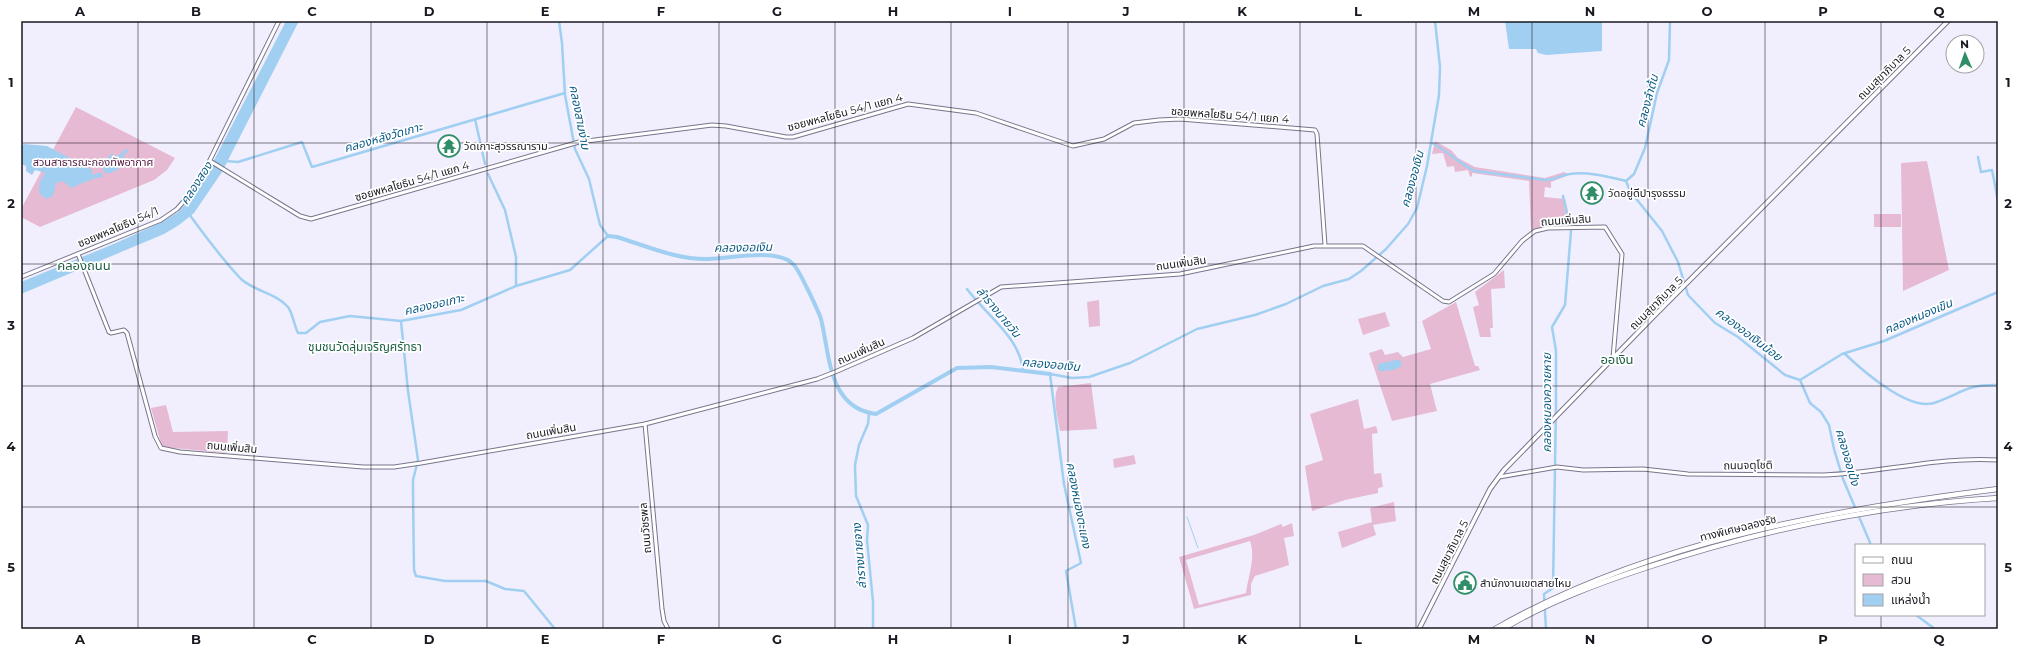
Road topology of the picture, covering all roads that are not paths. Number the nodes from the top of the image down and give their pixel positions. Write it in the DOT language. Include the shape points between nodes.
graph roads {
  1 [pos="279,21"];
  2 [pos="1948,21"];
  3 [pos="210,161"];
  4 [pos="1326,245"];
  5 [pos="79,255"];
  6 [pos="21,277"];
  7 [pos="1613,359"];
  8 [pos="645,424"];
  9 [pos="1998,460"];
  10 [pos="1499,477"];
  11 [pos="1998,489"];
  12 [pos="1998,498"];
  13 [pos="668,629"];
  14 [pos="1419,629"];
  15 [pos="1495,629"];
  16 [pos="1503,629"];
  1 -- 3 [label="street, ซอยพหลโยธิน 54/1"];
  2 -- 7 [label="main road, ถนนสุขาภิบาล 5"];
  3 -- 4 [label="street, ซอยพหลโยธิน 54/1 แยก 4" via="300,216 312,219 572,143 716,125 793,137 908,104 976,113 1074,146 1104,139 1131,124 1180,119 1315,130"];
  3 -- 5 [label="street, ซอยพหลโยธิน 54/1" via="197,186 169,215"];
  4 -- 7 [label="street, ถนนเพิ่มสิน" via="1363,246 1443,301 1449,302 1494,274 1533,232 1548,228 1605,227 1621,253"];
  4 -- 8 [label="street, ถนนเพิ่มสิน" via="1298,248 1180,274 1009,285 993,290 913,338 830,374"];
  5 -- 6 [label="street, ซอยพหลโยธิน 54/1"];
  5 -- 8 [label="street, ถนนเพิ่มสิน" via="110,333 122,330 127,333 155,436 158,445 164,450 363,467 391,467"];
  7 -- 10 [label="main road, ถนนสุขาภิบาล 5"];
  8 -- 13 [label="street, ถนนวัชรพล" via="662,609"];
  9 -- 10 [label="street, ถนนจตุโชติ" via="1952,459 1846,474 1688,474 1643,469 1583,470 1555,467"];
  10 -- 14 [label="main road, ถนนสุขาภิบาล 5" via="1490,489"];
  11 -- 15 [label="highway, ทางพิเศษฉลองรัช" via="1831,515 1718,541 1620,572 1560,596"];
  12 -- 16 [label="highway, ทางพิเศษฉลองรัช" via="1838,518 1746,538 1685,555 1600,584"];
}
